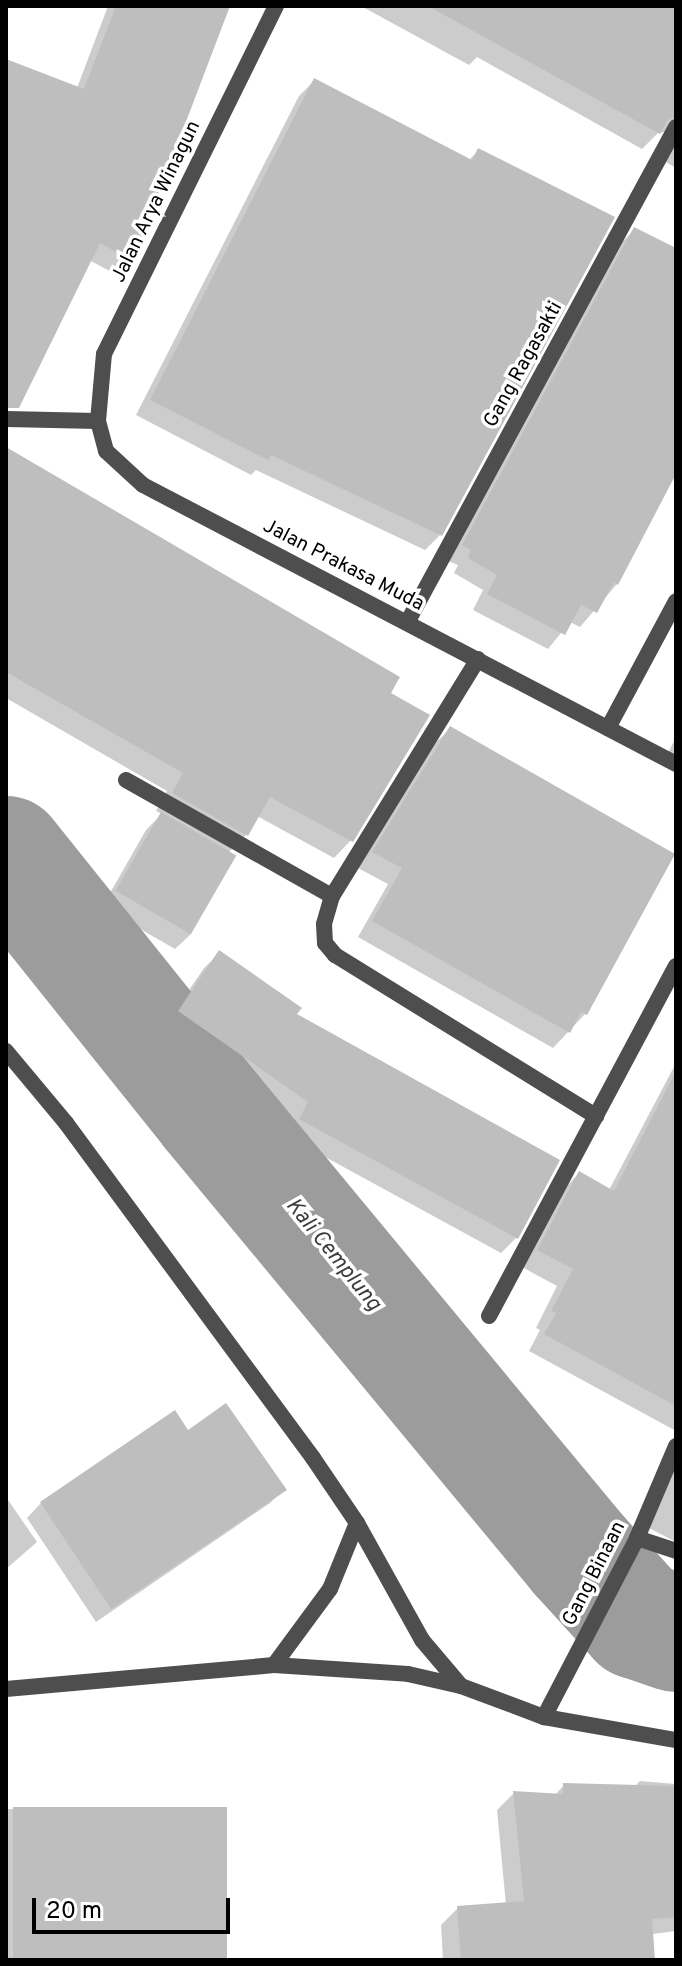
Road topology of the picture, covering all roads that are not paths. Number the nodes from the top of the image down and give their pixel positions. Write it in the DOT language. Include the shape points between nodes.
graph roads {
  1 [pos="276,6"];
  2 [pos="676,127"];
  3 [pos="671,147"];
  4 [pos="6,419"];
  5 [pos="98,421"];
  6 [pos="676,601"];
  7 [pos="408,621"];
  8 [pos="478,659"];
  9 [pos="608,728"];
  10 [pos="676,764"];
  11 [pos="126,780"];
  12 [pos="332,896"];
  13 [pos="676,966"];
  14 [pos="6,1051"];
  15 [pos="596,1116"];
  16 [pos="489,1316"];
  17 [pos="676,1446"];
  18 [pos="357,1523"];
  19 [pos="637,1538"];
  20 [pos="676,1551"];
  21 [pos="274,1665"];
  22 [pos="461,1686"];
  23 [pos="6,1689"];
  24 [pos="544,1717"];
  25 [pos="676,1740"];
  1 -- 5 [label="street, Jalan Arya Winagun" via="104,354"];
  2 -- 3 [label="street, Gang Ragasakti"];
  3 -- 7 [label="street, Gang Ragasakti"];
  4 -- 5 [label="street"];
  5 -- 7 [label="street, Jalan Prakasa Muda" via="106,451 143,485"];
  6 -- 9 [label="street"];
  7 -- 8 [label="street, Jalan Prakasa Muda"];
  8 -- 9 [label="street, Jalan Prakasa Muda"];
  8 -- 12 [label="street"];
  9 -- 10 [label="street, Jalan Prakasa Muda"];
  11 -- 12 [label="street"];
  12 -- 15 [label="street" via="324,924 325,943 335,955"];
  13 -- 15 [label="street"];
  14 -- 18 [label="street" via="66,1123"];
  15 -- 16 [label="street"];
  17 -- 19 [label="street, Gang Binaan"];
  18 -- 21 [label="street" via="330,1589"];
  18 -- 22 [label="street" via="422,1640"];
  19 -- 20 [label="street"];
  19 -- 24 [label="street, Gang Binaan"];
  21 -- 22 [label="street" via="408,1674"];
  21 -- 23 [label="street"];
  22 -- 24 [label="street"];
  24 -- 25 [label="street"];
}
